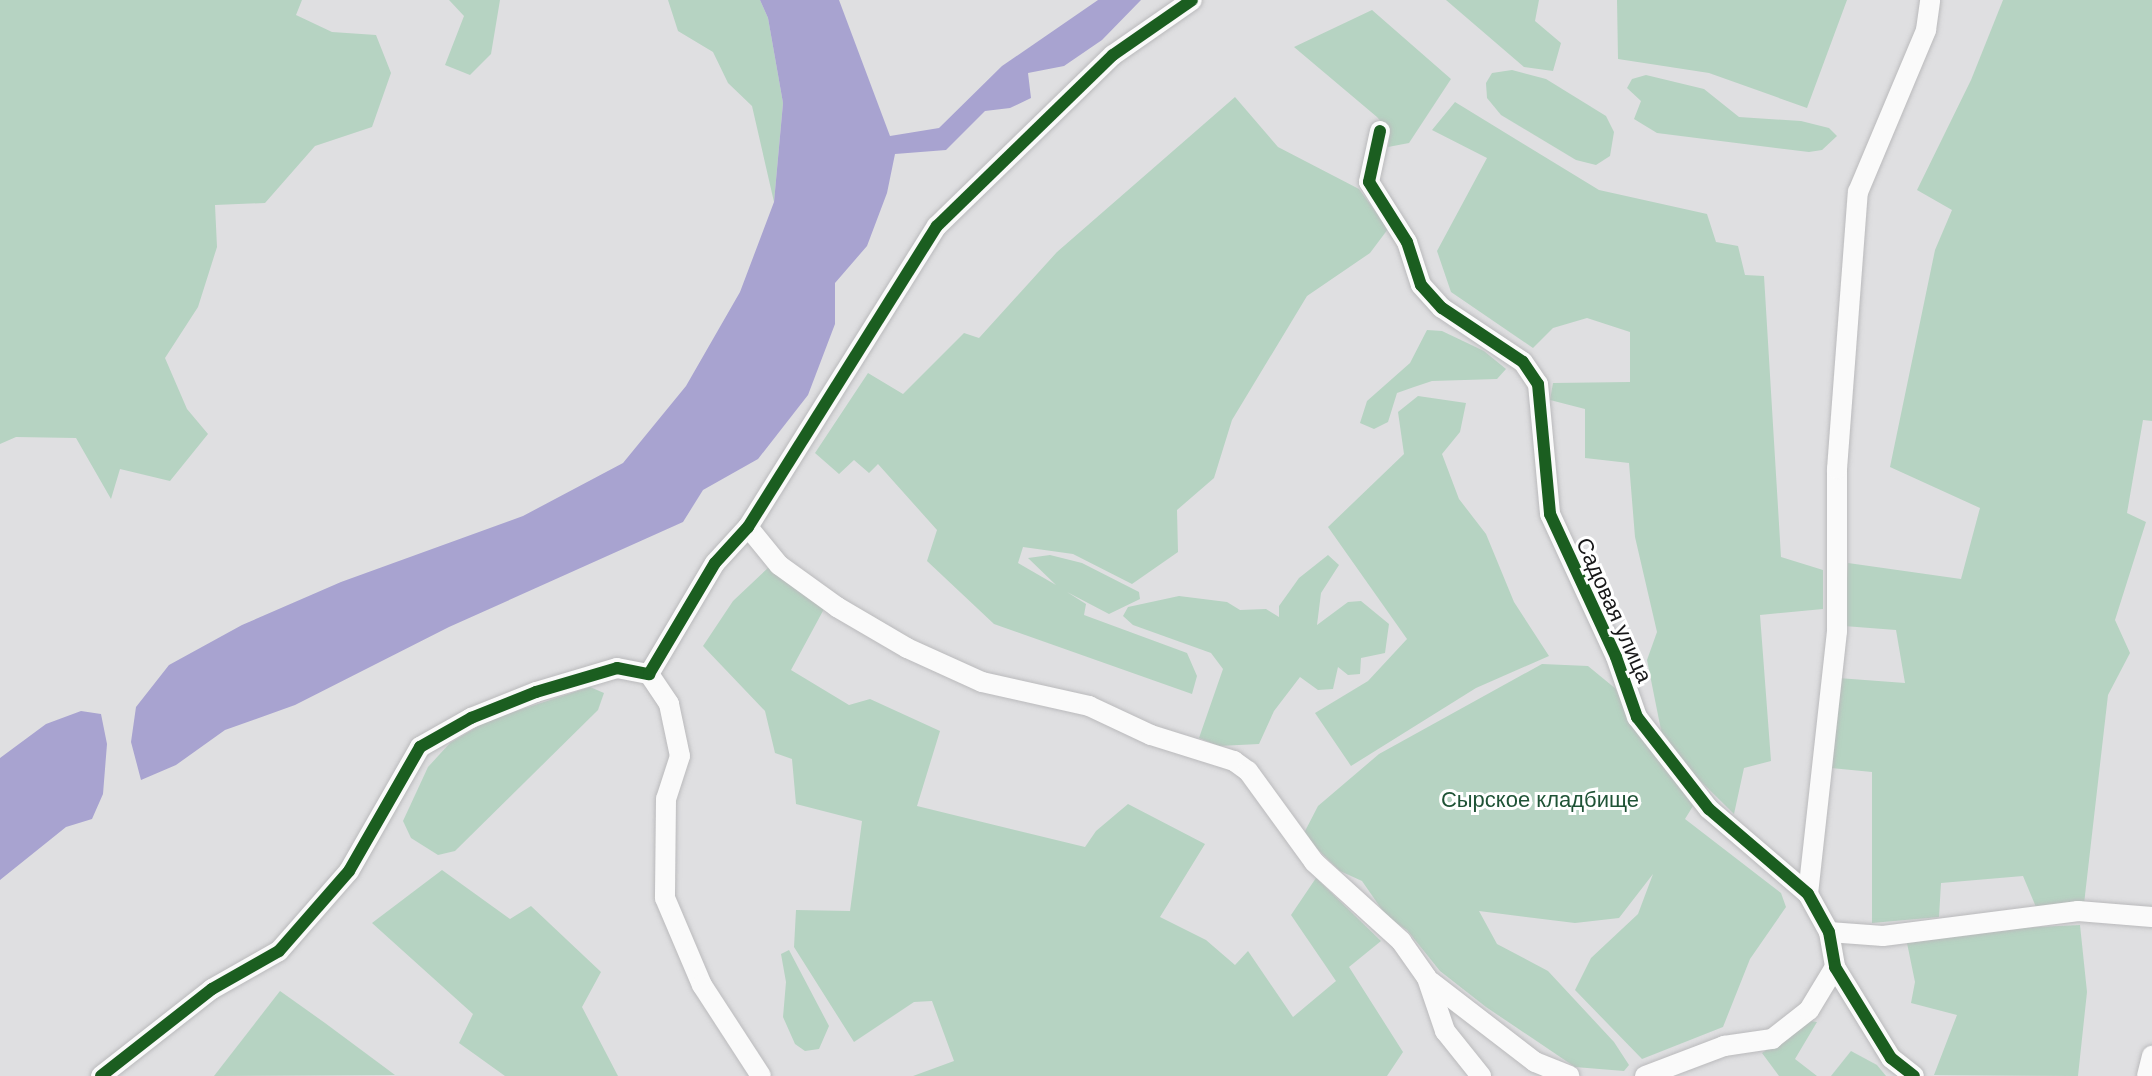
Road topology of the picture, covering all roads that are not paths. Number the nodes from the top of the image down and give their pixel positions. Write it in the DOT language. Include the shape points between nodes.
graph roads {
  1 [pos="1192,0"];
  2 [pos="1930,0"];
  3 [pos="1380,131"];
  4 [pos="748,527"];
  5 [pos="649,674"];
  6 [pos="1808,894"];
  7 [pos="2152,917"];
  8 [pos="1829,932"];
  9 [pos="1835,967"];
  10 [pos="1427,978"];
  11 [pos="2152,1056"];
  12 [pos="101,1076"];
  13 [pos="761,1076"];
  14 [pos="1481,1076"];
  15 [pos="1569,1076"];
  16 [pos="1645,1076"];
  17 [pos="1914,1076"];
  18 [pos="2147,1076"];
  1 -- 4 [label="street" via="1113,55 937,226"];
  2 -- 6 [label="street" via="1926,30 1858,192 1837,469 1837,631"];
  3 -- 6 [label="street, Садовая улица" via="1369,182 1407,242 1421,285 1442,308 1523,362 1538,384 1550,514 1616,657 1637,717 1709,809"];
  4 -- 5 [label="street" via="715,563"];
  4 -- 10 [label="street" via="779,565 907,648 982,682 1089,706 1151,735 1234,761 1248,771 1314,862 1401,941"];
  5 -- 12 [label="street" via="617,668 536,692 471,718 420,747 349,871 279,951 212,989"];
  5 -- 13 [label="street" via="669,704 680,756 666,799 665,898 702,985"];
  6 -- 8 [label="street, Садовая улица"];
  7 -- 8 [label="street" via="2078,911 1883,936"];
  8 -- 9 [label="street, Садовая улица"];
  9 -- 16 [label="street" via="1809,1010 1772,1039 1724,1046"];
  9 -- 17 [label="street, Садовая улица" via="1891,1058"];
  10 -- 14 [label="street" via="1445,1031"];
  10 -- 15 [label="street" via="1535,1062"];
  11 -- 18 [label="street"];
}
